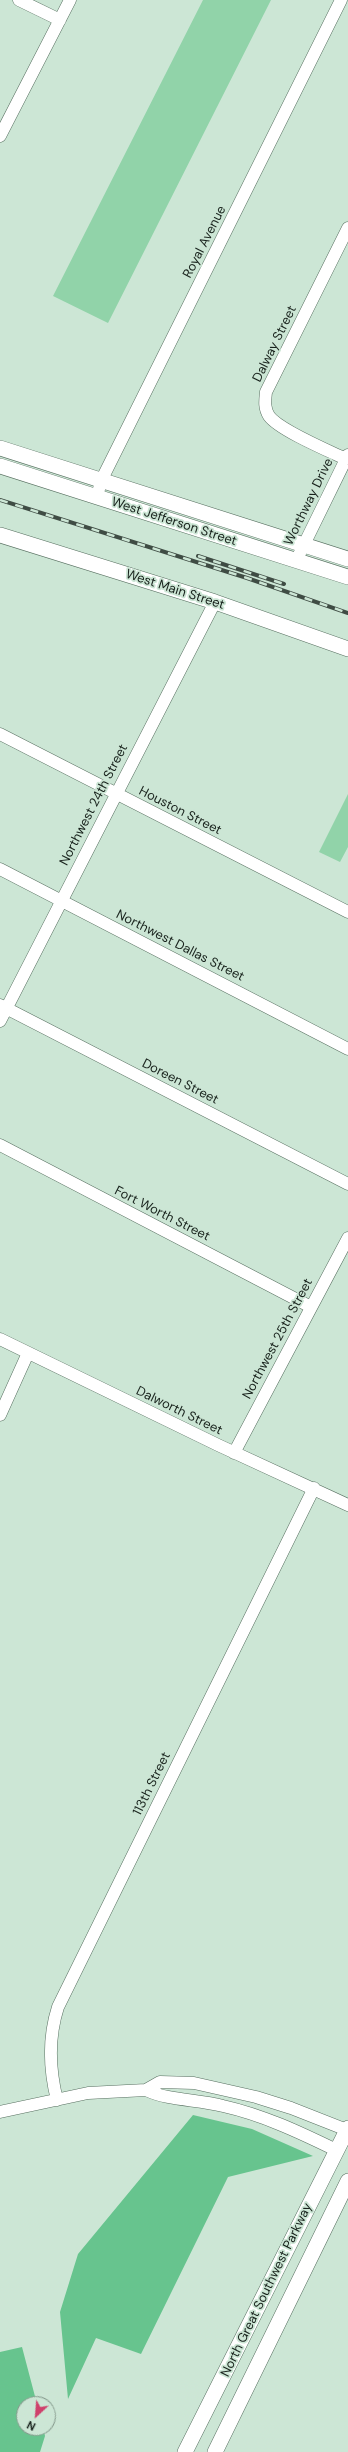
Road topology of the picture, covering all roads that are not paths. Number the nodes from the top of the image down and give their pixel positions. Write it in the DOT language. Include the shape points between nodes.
graph roads {
  1 [pos="19,0"];
  2 [pos="70,0"];
  3 [pos="343,0"];
  4 [pos="348,2"];
  5 [pos="60,20"];
  6 [pos="0,136"];
  7 [pos="348,228"];
  8 [pos="0,448"];
  9 [pos="347,457"];
  10 [pos="0,466"];
  11 [pos="101,481"];
  12 [pos="97,497"];
  13 [pos="0,535"];
  14 [pos="303,545"];
  15 [pos="348,559"];
  16 [pos="296,561"];
  17 [pos="348,577"];
  18 [pos="215,602"];
  19 [pos="348,649"];
  20 [pos="0,734"];
  21 [pos="116,793"];
  22 [pos="0,869"];
  23 [pos="62,901"];
  24 [pos="348,912"];
  25 [pos="3,1007"];
  26 [pos="0,1021"];
  27 [pos="348,1049"];
  28 [pos="0,1146"];
  29 [pos="348,1184"];
  30 [pos="348,1238"];
  31 [pos="311,1307"];
  32 [pos="0,1339"];
  33 [pos="28,1353"];
  34 [pos="0,1415"];
  35 [pos="234,1453"];
  36 [pos="314,1488"];
  37 [pos="348,1505"];
  38 [pos="146,2090"];
  39 [pos="57,2100"];
  40 [pos="0,2112"];
  41 [pos="348,2130"];
  42 [pos="342,2153"];
  43 [pos="348,2181"];
  44 [pos="212,2400"];
  45 [pos="236,2410"];
  46 [pos="185,2452"];
  47 [pos="215,2452"];
  1 -- 5 [label="street"];
  2 -- 5 [label="street"];
  3 -- 4 [label="street"];
  3 -- 11 [label="street, Royal Avenue"];
  5 -- 6 [label="street"];
  7 -- 9 [label="street, Dalway Street" via="266,392 264,402 265,409 277,424"];
  8 -- 11 [label="main road, West Jefferson Street"];
  9 -- 14 [label="street, Worthway Drive"];
  10 -- 12 [label="main road, West Jefferson Street"];
  11 -- 12 [label="street, Royal Avenue"];
  11 -- 14 [label="main road, West Jefferson Street"];
  12 -- 16 [label="main road, West Jefferson Street"];
  13 -- 18 [label="main road, West Main Street"];
  14 -- 15 [label="main road, West Jefferson Street"];
  14 -- 16 [label="street, Worthway Drive"];
  16 -- 17 [label="main road, West Jefferson Street"];
  18 -- 19 [label="main road, West Main Street"];
  18 -- 21 [label="street, Northwest 24th Street"];
  20 -- 21 [label="street, Houston Street"];
  21 -- 23 [label="street, Northwest 24th Street"];
  21 -- 24 [label="street, Houston Street"];
  22 -- 23 [label="street, Northwest Dallas Street"];
  23 -- 25 [label="street, Northwest 24th Street"];
  23 -- 27 [label="street, Northwest Dallas Street"];
  25 -- 26 [label="street, Northwest 24th Street"];
  25 -- 29 [label="street, Doreen Street"];
  28 -- 31 [label="street, Fort Worth Street"];
  30 -- 31 [label="street, Northwest 25th Street"];
  31 -- 35 [label="street, Northwest 25th Street"];
  32 -- 33 [label="street, Dalworth Street"];
  33 -- 34 [label="street"];
  33 -- 35 [label="street, Dalworth Street"];
  35 -- 36 [label="street, Dalworth Street"];
  36 -- 37 [label="street, Dalworth Street"];
  36 -- 39 [label="street, 113th Street" via="58,2007 49,2046 52,2082"];
  38 -- 39 [label="street" via="88,2093"];
  38 -- 41 [label="street" via="160,2082 194,2083 291,2108"];
  38 -- 42 [label="street" via="160,2096 210,2103 274,2121"];
  39 -- 40 [label="street"];
  41 -- 42 [label="main road, North Great Southwest Parkway"];
  42 -- 44 [label="main road, North Great Southwest Parkway"];
  43 -- 45 [label="main road, North Great Southwest Parkway"];
  44 -- 45 [label="main road"];
  44 -- 46 [label="main road, North Great Southwest Parkway"];
  45 -- 47 [label="main road, North Great Southwest Parkway"];
}
